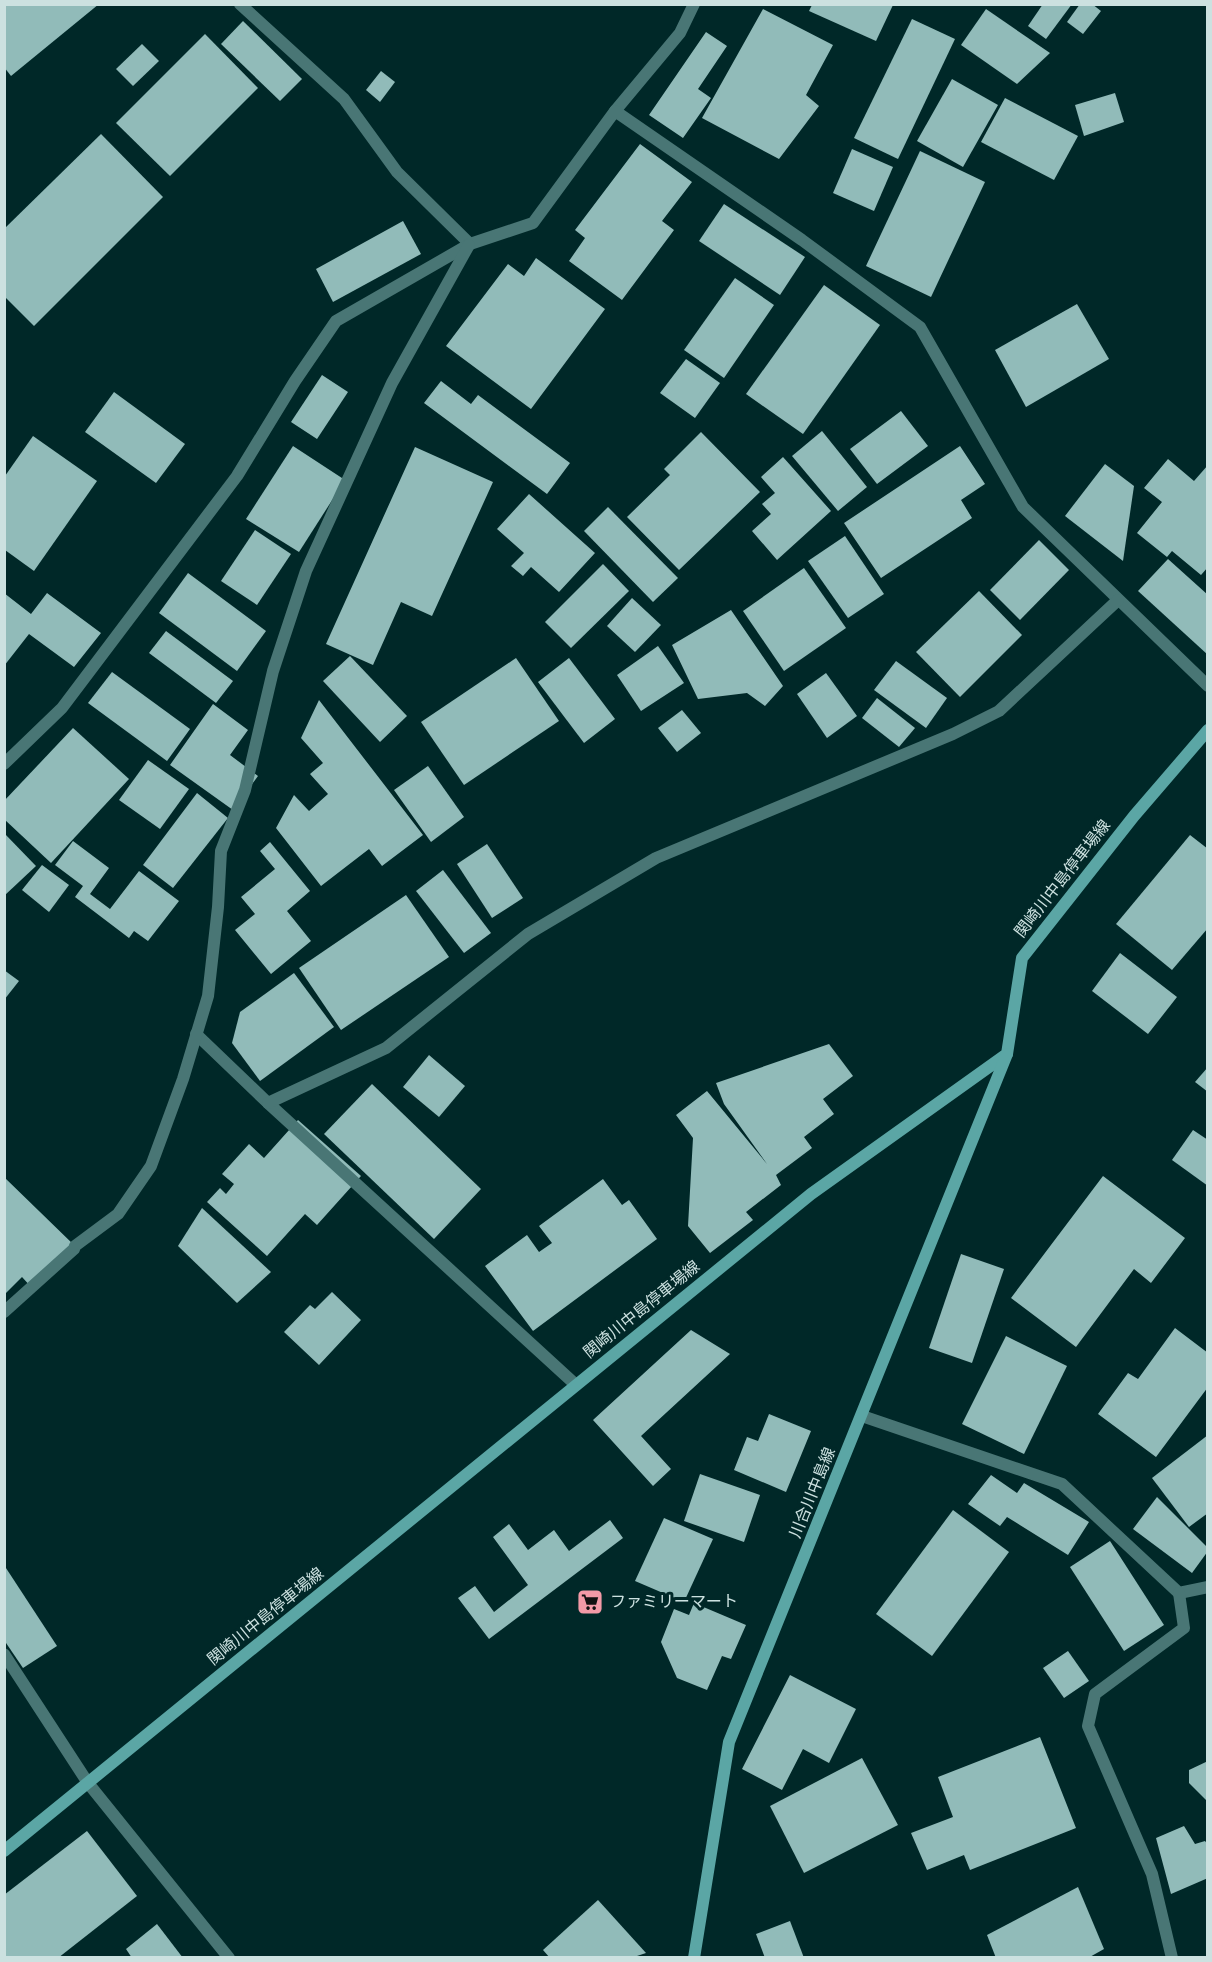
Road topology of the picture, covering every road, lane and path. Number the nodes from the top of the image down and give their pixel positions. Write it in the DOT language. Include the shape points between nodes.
graph roads {
  1 [pos="240,4"];
  2 [pos="694,4"];
  3 [pos="615,111"];
  4 [pos="470,244"];
  5 [pos="1118,600"];
  6 [pos="1208,686"];
  7 [pos="1208,730"];
  8 [pos="4,764"];
  9 [pos="196,1034"];
  10 [pos="1007,1054"];
  11 [pos="268,1103"];
  12 [pos="4,1312"];
  13 [pos="576,1385"];
  14 [pos="862,1416"];
  15 [pos="1208,1587"];
  16 [pos="1179,1593"];
  17 [pos="4,1654"];
  18 [pos="88,1783"];
  19 [pos="4,1851"];
  20 [pos="229,1958"];
  21 [pos="694,1958"];
  22 [pos="1172,1958"];
  1 -- 4 [label="street" via="344,99 397,172"];
  2 -- 3 [label="street" via="680,33"];
  3 -- 4 [label="street" via="533,223"];
  3 -- 5 [label="street" via="920,327 1023,507"];
  4 -- 8 [label="street" via="336,321 230,485 62,708"];
  4 -- 9 [label="street" via="392,383 306,571 273,671 245,790 221,851 208,996"];
  5 -- 6 [label="street"];
  5 -- 11 [label="street" via="999,711 953,734 656,858 528,934 386,1048"];
  7 -- 10 [label="main road, 関崎川中島停車場線" via="1134,816 1023,958"];
  9 -- 11 [label="street"];
  9 -- 12 [label="street" via="151,1167 118,1214 75,1246"];
  10 -- 13 [label="main road, 関崎川中島停車場線" via="811,1194"];
  10 -- 14 [label="main road, 川合川中島線"];
  11 -- 13 [label="street"];
  13 -- 18 [label="main road, 関崎川中島停車場線"];
  14 -- 16 [label="street" via="1062,1484"];
  14 -- 21 [label="main road, 川合川中島線" via="729,1742"];
  15 -- 16 [label="street"];
  16 -- 22 [label="street" via="1184,1628 1095,1694 1088,1726 1152,1874"];
  17 -- 18 [label="street"];
  18 -- 19 [label="main road, 関崎川中島停車場線"];
  18 -- 20 [label="street"];
}
